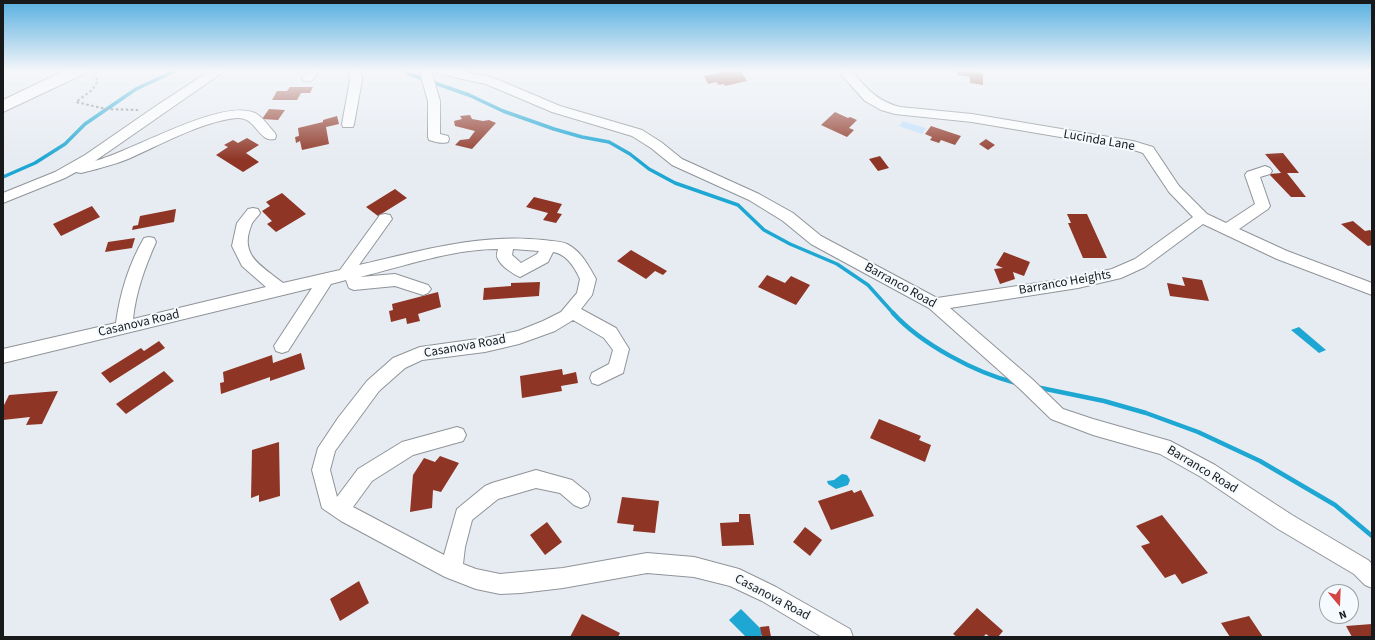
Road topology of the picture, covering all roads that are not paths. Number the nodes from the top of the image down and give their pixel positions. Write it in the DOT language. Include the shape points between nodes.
graph roads {
  1 [pos="18,100"];
  2 [pos="175,100"];
  3 [pos="352,100"];
  4 [pos="434,100"];
  5 [pos="534,100"];
  6 [pos="873,100"];
  7 [pos="3,107"];
  8 [pos="348,124"];
  9 [pos="270,136"];
  10 [pos="443,139"];
  11 [pos="1264,171"];
  12 [pos="60,175"];
  13 [pos="3,198"];
  14 [pos="253,213"];
  15 [pos="1202,218"];
  16 [pos="385,219"];
  17 [pos="1227,230"];
  18 [pos="149,242"];
  19 [pos="506,244"];
  20 [pos="549,246"];
  21 [pos="349,274"];
  22 [pos="326,279"];
  23 [pos="423,289"];
  24 [pos="1372,289"];
  25 [pos="280,290"];
  26 [pos="935,304"];
  27 [pos="570,311"];
  28 [pos="124,327"];
  29 [pos="282,346"];
  30 [pos="3,356"];
  31 [pos="598,378"];
  32 [pos="457,435"];
  33 [pos="581,499"];
  34 [pos="340,510"];
  35 [pos="452,570"];
  36 [pos="1372,578"];
  37 [pos="842,637"];
  1 -- 7 [label="main road"];
  2 -- 12 [label="street" via="90,158"];
  3 -- 8 [label="street"];
  4 -- 10 [label="street" via="434,136"];
  5 -- 26 [label="street, Barranco Road" via="556,109 637,133 677,162 754,198 788,217 816,240"];
  6 -- 15 [label="street, Lucinda Lane" via="899,110 972,118 1148,150 1174,189"];
  9 -- 12 [label="street" via="251,116 238,114 221,117 169,135 110,161"];
  11 -- 17 [label="street" via="1252,175 1263,206"];
  12 -- 13 [label="street"];
  14 -- 25 [label="street" via="244,223 239,246 247,262"];
  15 -- 17 [label="street, Lucinda Lane"];
  15 -- 26 [label="street, Barranco Heights" via="1140,263 1107,277"];
  16 -- 21 [label="street"];
  17 -- 24 [label="street, Lucinda Lane" via="1282,255"];
  18 -- 28 [label="street" via="127,299"];
  19 -- 20 [label="street, Casanova Road"];
  19 -- 20 [label="street" via="504,257 520,271 543,258"];
  19 -- 21 [label="street, Casanova Road" via="486,244 444,251"];
  20 -- 27 [label="street, Casanova Road" via="562,248 579,261 588,279 584,295"];
  21 -- 22 [label="street, Casanova Road"];
  21 -- 23 [label="street" via="354,284 395,280"];
  22 -- 25 [label="street, Casanova Road"];
  22 -- 29 [label="street"];
  25 -- 28 [label="street, Casanova Road"];
  26 -- 36 [label="street, Barranco Road" via="1057,414 1164,447 1208,471 1285,522 1361,567"];
  27 -- 31 [label="street" via="610,333 621,349 616,368"];
  27 -- 34 [label="street, Casanova Road" via="567,316 549,326 519,337 485,345 420,354 399,363 373,386 327,448 321,470 329,502"];
  28 -- 30 [label="street, Casanova Road"];
  32 -- 34 [label="street" via="408,448 365,475"];
  33 -- 35 [label="street" via="565,486 536,479 492,492 464,514"];
  34 -- 35 [label="street, Casanova Road"];
  35 -- 37 [label="street, Casanova Road" via="500,584 563,578 647,563 694,567 732,576 769,594"];
}
